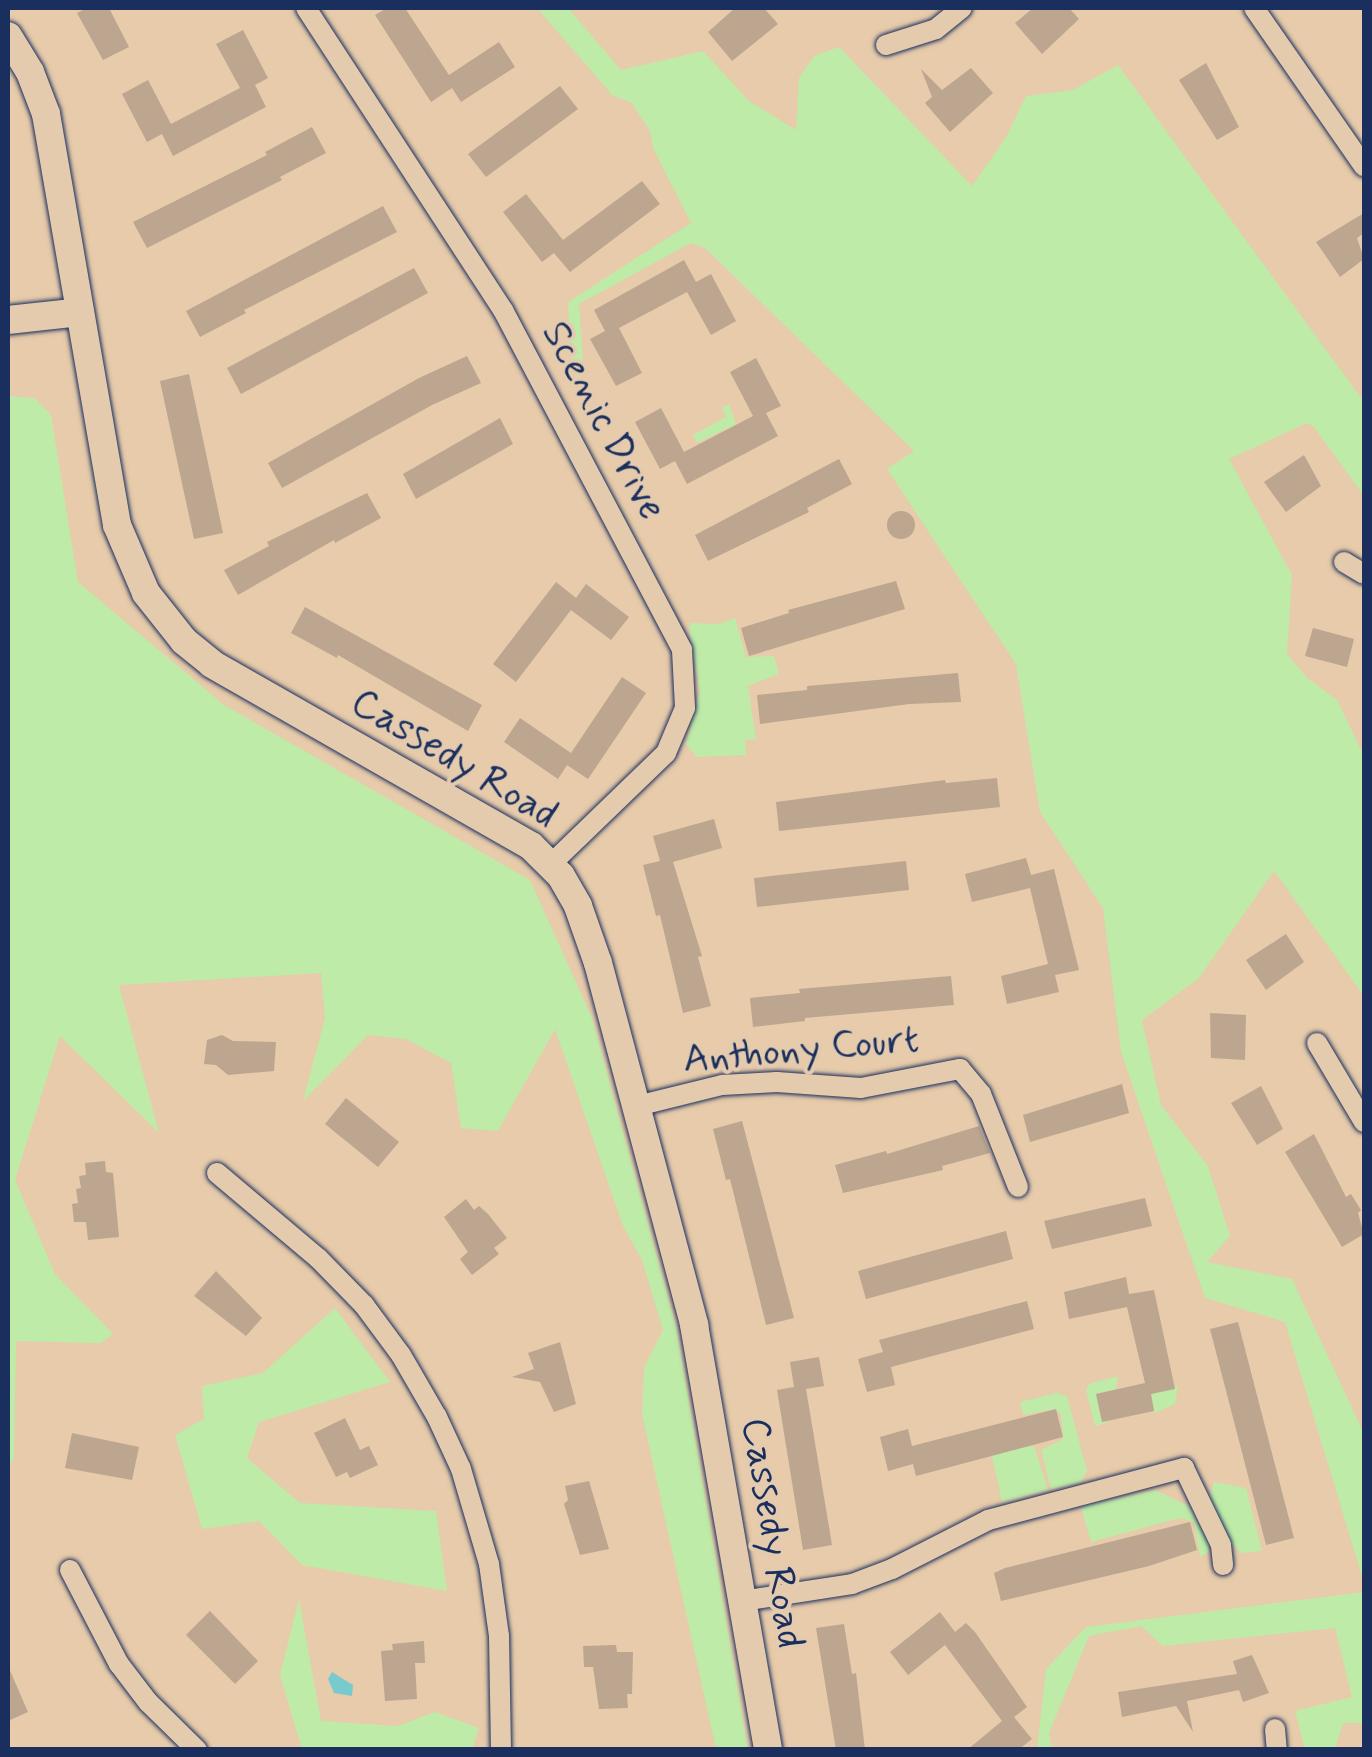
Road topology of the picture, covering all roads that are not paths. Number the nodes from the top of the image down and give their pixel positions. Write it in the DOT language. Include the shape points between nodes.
graph roads {
  1 [pos="306,8"];
  2 [pos="962,8"];
  3 [pos="1254,8"];
  4 [pos="8,36"];
  5 [pos="886,45"];
  6 [pos="1364,166"];
  7 [pos="80,312"];
  8 [pos="8,320"];
  9 [pos="1344,562"];
  10 [pos="1364,574"];
  11 [pos="551,864"];
  12 [pos="1317,1043"];
  13 [pos="637,1106"];
  14 [pos="1364,1122"];
  15 [pos="216,1172"];
  16 [pos="1018,1187"];
  17 [pos="1223,1566"];
  18 [pos="70,1570"];
  19 [pos="742,1601"];
  20 [pos="197,1750"];
  21 [pos="502,1750"];
  22 [pos="768,1750"];
  1 -- 11 [label="street, Scenic Drive" via="503,310 682,650 685,708 666,753"];
  2 -- 5 [label="street" via="936,30"];
  3 -- 6 [label="street"];
  4 -- 7 [label="street, Cassedy Road" via="43,105"];
  7 -- 8 [label="street"];
  7 -- 11 [label="street, Cassedy Road" via="122,540 136,577 170,626 227,673 506,828"];
  9 -- 10 [label="street"];
  11 -- 13 [label="street, Cassedy Road" via="588,927"];
  12 -- 14 [label="street"];
  13 -- 16 [label="street, Anthony Court" via="722,1085 861,1088 960,1069 981,1094"];
  13 -- 19 [label="street, Cassedy Road" via="698,1340"];
  15 -- 21 [label="street" via="364,1305 437,1417 465,1480 489,1564"];
  17 -- 19 [label="street" via="1221,1545 1184,1468 988,1520 852,1584"];
  18 -- 20 [label="street" via="119,1664"];
  19 -- 22 [label="street, Cassedy Road"];
}
